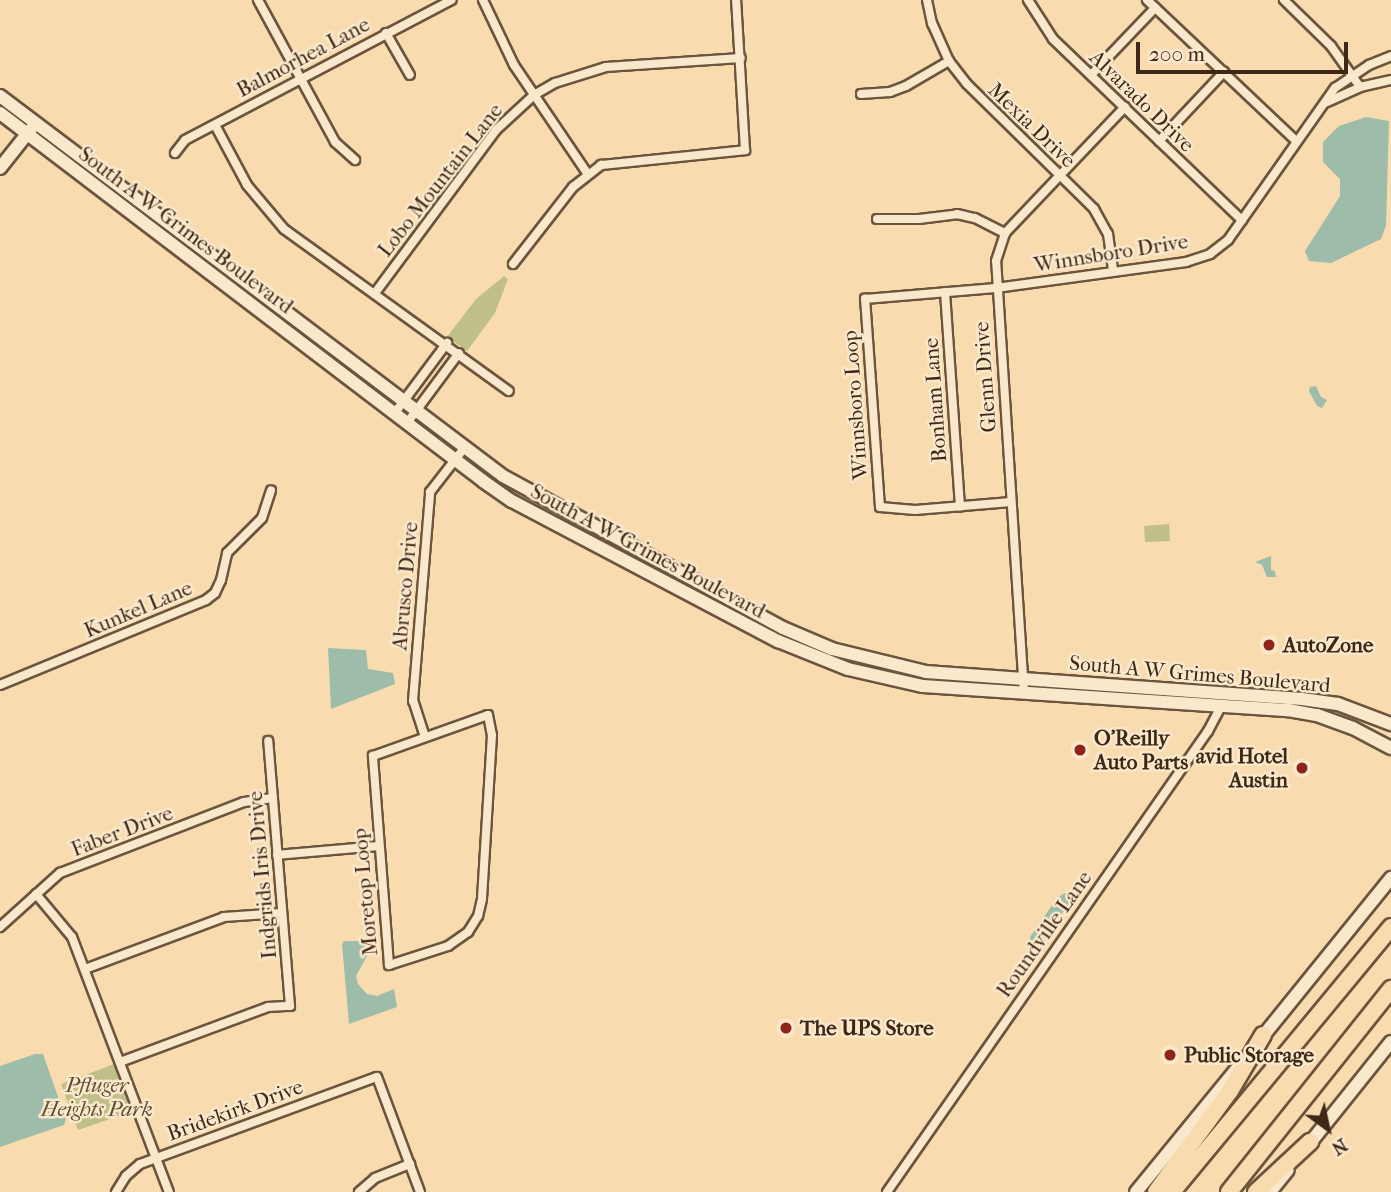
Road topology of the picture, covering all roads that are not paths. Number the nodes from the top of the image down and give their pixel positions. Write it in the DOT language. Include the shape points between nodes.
graph roads {
  1 [pos="258,0"];
  2 [pos="452,0"];
  3 [pos="483,0"];
  4 [pos="736,0"];
  5 [pos="927,0"];
  6 [pos="1028,0"];
  7 [pos="1147,0"];
  8 [pos="1290,2"];
  9 [pos="1155,8"];
  10 [pos="386,33"];
  11 [pos="1391,56"];
  12 [pos="741,58"];
  13 [pos="949,61"];
  14 [pos="1224,72"];
  15 [pos="410,75"];
  16 [pos="1091,75"];
  17 [pos="1353,75"];
  18 [pos="299,79"];
  19 [pos="1391,80"];
  20 [pos="1360,87"];
  21 [pos="861,94"];
  22 [pos="534,95"];
  23 [pos="0,96"];
  24 [pos="1324,103"];
  25 [pos="1125,107"];
  26 [pos="0,113"];
  27 [pos="215,125"];
  28 [pos="32,129"];
  29 [pos="1295,140"];
  30 [pos="1158,141"];
  31 [pos="175,153"];
  32 [pos="355,160"];
  33 [pos="0,168"];
  34 [pos="587,173"];
  35 [pos="1060,176"];
  36 [pos="148,208"];
  37 [pos="140,219"];
  38 [pos="877,219"];
  39 [pos="1242,220"];
  40 [pos="1005,233"];
  41 [pos="222,264"];
  42 [pos="513,264"];
  43 [pos="1113,271"];
  44 [pos="214,276"];
  45 [pos="996,288"];
  46 [pos="945,292"];
  47 [pos="375,293"];
  48 [pos="317,336"];
  49 [pos="447,343"];
  50 [pos="308,348"];
  51 [pos="459,352"];
  52 [pos="509,391"];
  53 [pos="404,401"];
  54 [pos="416,411"];
  55 [pos="394,414"];
  56 [pos="407,423"];
  57 [pos="465,447"];
  58 [pos="455,460"];
  59 [pos="271,490"];
  60 [pos="1011,502"];
  61 [pos="960,506"];
  62 [pos="569,511"];
  63 [pos="540,515"];
  64 [pos="739,604"];
  65 [pos="732,617"];
  66 [pos="830,655"];
  67 [pos="0,685"];
  68 [pos="1024,686"];
  69 [pos="1222,700"];
  70 [pos="1391,724"];
  71 [pos="1353,728"];
  72 [pos="1391,732"];
  73 [pos="425,737"];
  74 [pos="268,741"];
  75 [pos="1391,748"];
  76 [pos="273,798"];
  77 [pos="378,846"];
  78 [pos="277,855"];
  79 [pos="1391,878"];
  80 [pos="36,894"];
  81 [pos="282,913"];
  82 [pos="0,927"];
  83 [pos="1391,927"];
  84 [pos="85,970"];
  85 [pos="1391,989"];
  86 [pos="1264,1035"];
  87 [pos="1391,1042"];
  88 [pos="120,1062"];
  89 [pos="1310,1142"];
  90 [pos="156,1157"];
  91 [pos="410,1164"];
  92 [pos="116,1192"];
  93 [pos="169,1192"];
  94 [pos="359,1192"];
  95 [pos="420,1192"];
  96 [pos="887,1192"];
  97 [pos="1136,1192"];
  98 [pos="1156,1192"];
  99 [pos="1172,1192"];
  100 [pos="1229,1192"];
  101 [pos="1256,1192"];
  102 [pos="1270,1192"];
  1 -- 18 [label="street"];
  2 -- 10 [label="street, Balmorhea Lane"];
  3 -- 22 [label="street"];
  4 -- 12 [label="street"];
  5 -- 13 [label="street, Mexia Drive"];
  6 -- 16 [label="street, Alvarado Drive" via="1053,39"];
  7 -- 9 [label="street"];
  8 -- 17 [label="street"];
  9 -- 14 [label="street"];
  9 -- 16 [label="street"];
  10 -- 15 [label="street"];
  10 -- 18 [label="street, Balmorhea Lane"];
  11 -- 17 [label="street, Winnsboro Drive"];
  12 -- 22 [label="street, Lobo Mountain Lane" via="606,67 555,83"];
  12 -- 34 [label="street" via="745,150 622,161"];
  13 -- 21 [label="street" via="906,86"];
  13 -- 35 [label="street, Mexia Drive" via="984,104"];
  14 -- 29 [label="street"];
  14 -- 30 [label="street"];
  16 -- 25 [label="street, Alvarado Drive"];
  17 -- 20 [label="street"];
  17 -- 24 [label="street, Winnsboro Drive"];
  18 -- 27 [label="street, Balmorhea Lane"];
  18 -- 32 [label="street" via="335,142"];
  19 -- 20 [label="street, Winnsboro Drive"];
  20 -- 24 [label="street, Winnsboro Drive"];
  22 -- 34 [label="street"];
  22 -- 47 [label="street, Lobo Mountain Lane" via="496,130"];
  23 -- 28 [label="main road, South A W Grimes Boulevard"];
  24 -- 29 [label="street, Winnsboro Drive"];
  25 -- 30 [label="street, Alvarado Drive"];
  25 -- 35 [label="street, Glenn Drive"];
  26 -- 28 [label="main road, South A W Grimes Boulevard"];
  27 -- 31 [label="street, Balmorhea Lane" via="185,140"];
  27 -- 47 [label="street" via="247,185 284,229"];
  28 -- 33 [label="main road"];
  28 -- 36 [label="main road, South A W Grimes Boulevard"];
  28 -- 37 [label="main road, South A W Grimes Boulevard"];
  29 -- 39 [label="street, Winnsboro Drive"];
  30 -- 39 [label="street, Alvarado Drive"];
  34 -- 42 [label="street"];
  35 -- 40 [label="street, Glenn Drive"];
  35 -- 43 [label="street, Mexia Drive" via="1102,221"];
  36 -- 37 [label="main road"];
  36 -- 41 [label="main road, South A W Grimes Boulevard"];
  37 -- 44 [label="main road, South A W Grimes Boulevard"];
  38 -- 40 [label="street" via="957,214"];
  39 -- 43 [label="street, Winnsboro Drive" via="1228,240 1210,254 1186,262"];
  40 -- 45 [label="street, Glenn Drive" via="996,261"];
  41 -- 44 [label="main road"];
  41 -- 48 [label="main road, South A W Grimes Boulevard"];
  43 -- 45 [label="street, Winnsboro Drive"];
  44 -- 50 [label="main road, South A W Grimes Boulevard"];
  45 -- 46 [label="street, Winnsboro Loop"];
  45 -- 60 [label="street, Glenn Drive"];
  46 -- 61 [label="street, Bonham Lane"];
  46 -- 61 [label="street, Winnsboro Loop" via="865,299 880,507"];
  47 -- 49 [label="street"];
  48 -- 50 [label="main road"];
  48 -- 53 [label="main road, South A W Grimes Boulevard"];
  49 -- 51 [label="street"];
  49 -- 53 [label="street"];
  50 -- 55 [label="main road, South A W Grimes Boulevard"];
  51 -- 52 [label="street"];
  51 -- 54 [label="street"];
  53 -- 54 [label="main road, South A W Grimes Boulevard"];
  53 -- 55 [label="street"];
  54 -- 56 [label="street"];
  54 -- 57 [label="main road, South A W Grimes Boulevard"];
  55 -- 56 [label="main road, South A W Grimes Boulevard"];
  56 -- 58 [label="main road, South A W Grimes Boulevard"];
  57 -- 58 [label="street, Abrusco Drive"];
  57 -- 62 [label="main road, South A W Grimes Boulevard" via="503,476"];
  58 -- 63 [label="main road, South A W Grimes Boulevard"];
  58 -- 73 [label="street, Abrusco Drive" via="430,492 413,701"];
  59 -- 67 [label="street, Kunkel Lane" via="262,518 227,553 215,593 206,600"];
  60 -- 61 [label="street, Winnsboro Loop"];
  60 -- 68 [label="street, Glenn Drive"];
  62 -- 63 [label="main road"];
  62 -- 64 [label="main road, South A W Grimes Boulevard"];
  63 -- 65 [label="main road, South A W Grimes Boulevard"];
  64 -- 65 [label="main road"];
  64 -- 66 [label="main road, South A W Grimes Boulevard"];
  65 -- 66 [label="main road, South A W Grimes Boulevard" via="778,641"];
  66 -- 68 [label="main road, South A W Grimes Boulevard"];
  68 -- 69 [label="main road, South A W Grimes Boulevard"];
  69 -- 70 [label="main road, South A W Grimes Boulevard" via="1338,704"];
  69 -- 71 [label="main road, South A W Grimes Boulevard" via="1317,715"];
  69 -- 96 [label="street, Roundville Lane" via="1208,731"];
  71 -- 72 [label="main road" via="1374,723"];
  71 -- 75 [label="main road, South A W Grimes Boulevard"];
  73 -- 77 [label="street, Moretop Loop" via="373,756"];
  73 -- 77 [label="street, Moretop Loop" via="488,715 492,735 482,899 468,932 448,946 389,965"];
  74 -- 76 [label="street, Indgrids Iris Drive"];
  76 -- 78 [label="street, Indgrids Iris Drive"];
  76 -- 80 [label="street, Faber Drive" via="244,802 60,873"];
  77 -- 78 [label="street"];
  78 -- 81 [label="street, Indgrids Iris Drive"];
  79 -- 86 [label="main road"];
  80 -- 82 [label="street, Faber Drive"];
  80 -- 84 [label="street" via="68,929"];
  81 -- 84 [label="street" via="224,917"];
  81 -- 88 [label="street, Indgrids Iris Drive" via="290,1006 268,1007"];
  83 -- 99 [label="highway"];
  84 -- 88 [label="street"];
  85 -- 100 [label="highway"];
  86 -- 97 [label="main road"];
  86 -- 98 [label="highway" via="1230,1091"];
  87 -- 89 [label="main road"];
  88 -- 90 [label="street"];
  89 -- 101 [label="highway"];
  89 -- 102 [label="main road"];
  90 -- 91 [label="street, Bridekirk Drive" via="377,1077"];
  90 -- 92 [label="street, Bridekirk Drive" via="133,1168"];
  90 -- 93 [label="street"];
  91 -- 94 [label="street" via="375,1178"];
  91 -- 95 [label="street"];
}
